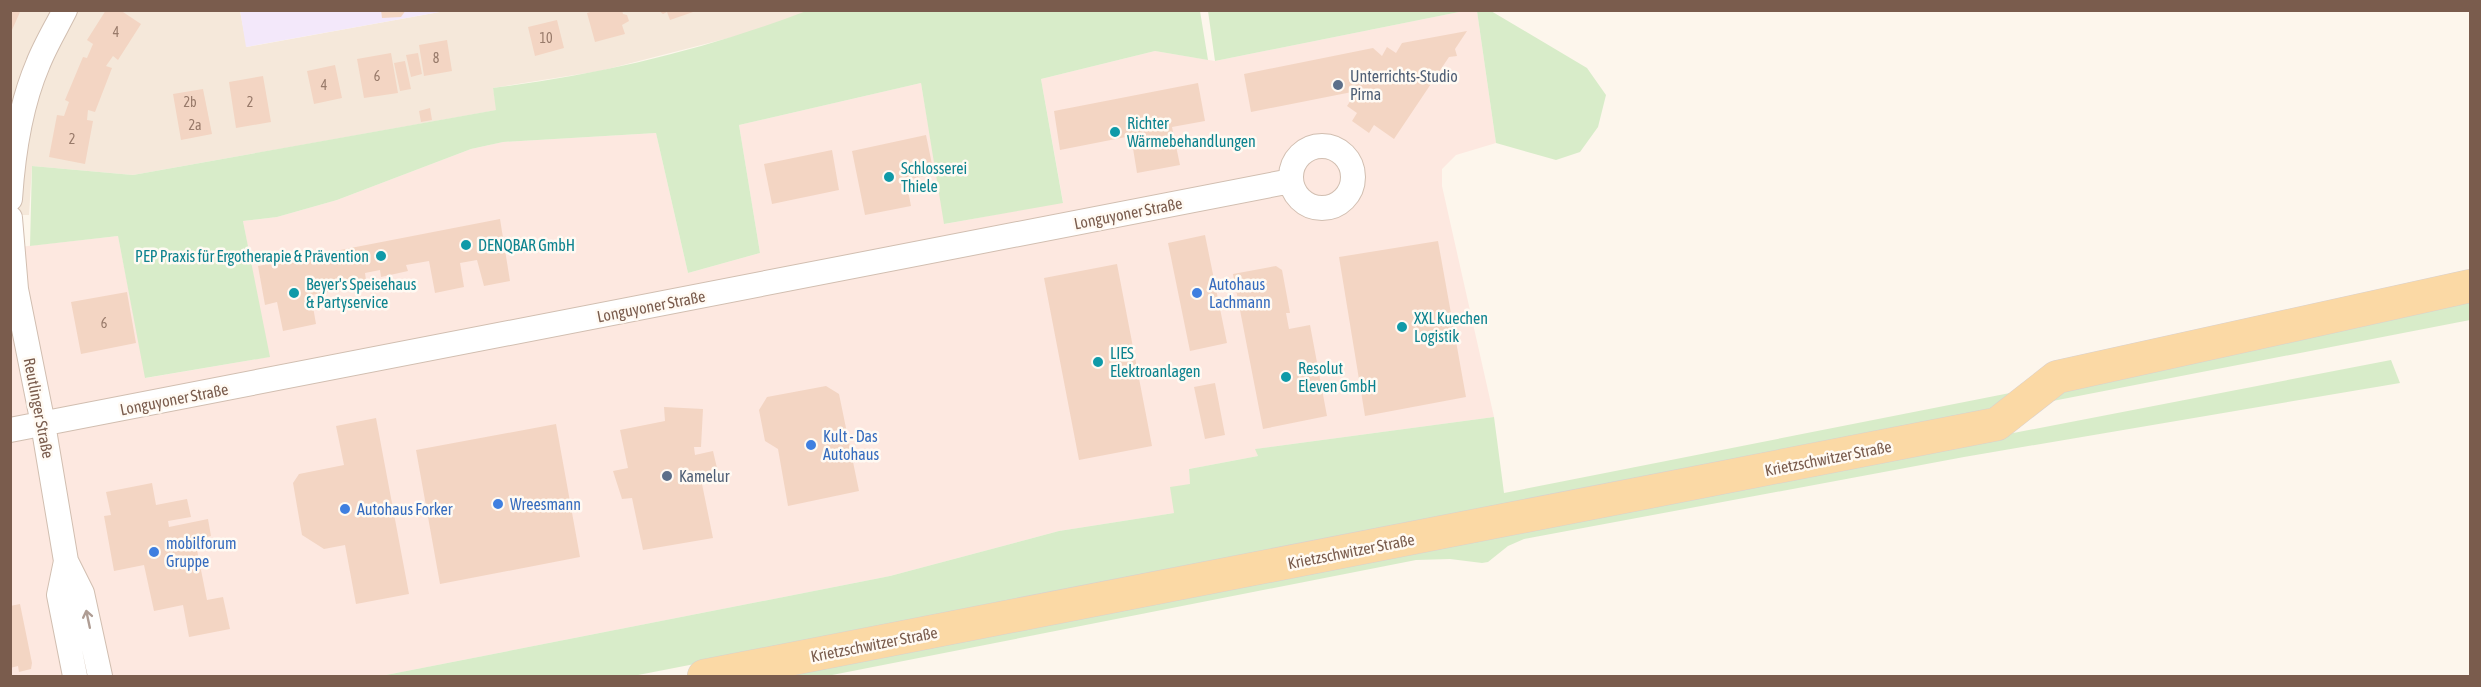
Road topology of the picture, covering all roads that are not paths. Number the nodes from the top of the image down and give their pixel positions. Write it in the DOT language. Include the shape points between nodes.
graph roads {
  1 [pos="65,10"];
  2 [pos="1291,181"];
  3 [pos="10,199"];
  4 [pos="10,218"];
  5 [pos="2470,286"];
  6 [pos="42,424"];
  7 [pos="10,430"];
  8 [pos="66,561"];
  9 [pos="75,676"];
  10 [pos="100,676"];
  11 [pos="704,676"];
  1 -- 3 [label="street" via="32,81 13,157"];
  2 -- 6 [label="street, Longuyoner Straße"];
  4 -- 6 [label="street, Reutlinger Straße" via="15,289"];
  5 -- 11 [label="main road, Krietzschwitzer Straße" via="2057,378 1997,424"];
  6 -- 7 [label="street, Longuyoner Straße"];
  6 -- 8 [label="street, Reutlinger Straße"];
  8 -- 9 [label="street, Reutlinger Straße" via="59,595"];
  10 -- 8 [label="street, Reutlinger Straße, one-way" via="82,593"];
}
